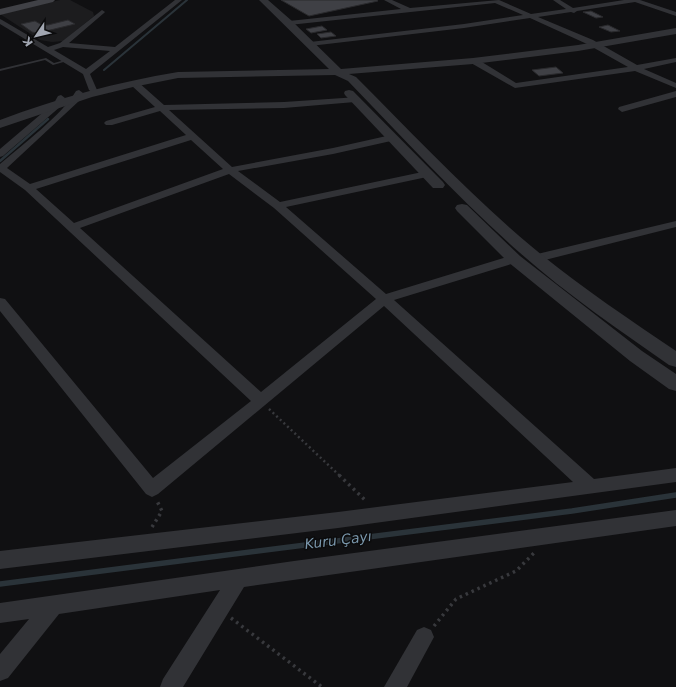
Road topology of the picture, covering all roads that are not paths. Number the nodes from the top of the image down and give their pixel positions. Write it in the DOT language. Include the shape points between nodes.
graph roads {
  1 [pos="33,0"];
  2 [pos="50,0"];
  3 [pos="179,0"];
  4 [pos="263,0"];
  5 [pos="387,0"];
  6 [pos="495,0"];
  7 [pos="556,0"];
  8 [pos="636,0"];
  9 [pos="0,8"];
  10 [pos="426,8"];
  11 [pos="408,10"];
  12 [pos="574,11"];
  13 [pos="0,12"];
  14 [pos="102,12"];
  15 [pos="439,14"];
  16 [pos="676,14"];
  17 [pos="531,17"];
  18 [pos="452,20"];
  19 [pos="0,21"];
  20 [pos="289,23"];
  21 [pos="464,26"];
  22 [pos="676,26"];
  23 [pos="676,31"];
  24 [pos="594,43"];
  25 [pos="63,44"];
  26 [pos="310,44"];
  27 [pos="118,49"];
  28 [pos="46,50"];
  29 [pos="676,60"];
  30 [pos="65,61"];
  31 [pos="474,61"];
  32 [pos="636,68"];
  33 [pos="0,70"];
  34 [pos="337,71"];
  35 [pos="86,73"];
  36 [pos="135,84"];
  37 [pos="676,86"];
  38 [pos="95,92"];
  39 [pos="676,94"];
  40 [pos="78,96"];
  41 [pos="355,99"];
  42 [pos="60,101"];
  43 [pos="162,108"];
  44 [pos="622,109"];
  45 [pos="0,118"];
  46 [pos="109,123"];
  47 [pos="0,124"];
  48 [pos="193,136"];
  49 [pos="391,138"];
  50 [pos="0,154"];
  51 [pos="0,168"];
  52 [pos="230,170"];
  53 [pos="427,174"];
  54 [pos="29,188"];
  55 [pos="278,206"];
  56 [pos="676,224"];
  57 [pos="72,226"];
  58 [pos="537,258"];
  59 [pos="514,259"];
  60 [pos="384,299"];
  61 [pos="0,302"];
  62 [pos="676,360"];
  63 [pos="676,384"];
  64 [pos="261,401"];
  65 [pos="676,475"];
  66 [pos="591,487"];
  67 [pos="676,518"];
  68 [pos="0,560"];
  69 [pos="238,578"];
  70 [pos="53,606"];
  71 [pos="0,613"];
  72 [pos="424,637"];
  73 [pos="0,670"];
  74 [pos="171,687"];
  75 [pos="395,687"];
  1 -- 9 [label="main road"];
  2 -- 13 [label="main road"];
  3 -- 27 [label="street"];
  4 -- 20 [label="street"];
  5 -- 11 [label="street"];
  6 -- 10 [label="street"];
  6 -- 17 [label="street"];
  7 -- 12 [label="street"];
  8 -- 12 [label="street"];
  8 -- 16 [label="street"];
  10 -- 11 [label="street"];
  10 -- 15 [label="street"];
  11 -- 20 [label="street"];
  12 -- 17 [label="street"];
  14 -- 25 [label="street"];
  17 -- 21 [label="street"];
  17 -- 24 [label="street"];
  18 -- 21 [label="street"];
  19 -- 28 [label="street"];
  20 -- 26 [label="street"];
  21 -- 26 [label="street"];
  22 -- 24 [label="street"];
  23 -- 24 [label="street"];
  24 -- 31 [label="street"];
  24 -- 32 [label="street"];
  24 -- 34 [label="street"];
  25 -- 27 [label="street"];
  25 -- 28 [label="street"];
  26 -- 34 [label="street"];
  27 -- 35 [label="street"];
  28 -- 30 [label="street"];
  29 -- 32 [label="street"];
  30 -- 33 [label="lane" via="53,64 46,60"];
  30 -- 35 [label="street"];
  31 -- 32 [label="street" via="516,86"];
  31 -- 34 [label="street"];
  32 -- 37 [label="street"];
  34 -- 36 [label="street" via="178,75"];
  34 -- 38 [label="street" via="177,70"];
  34 -- 41 [label="street" via="337,81"];
  34 -- 58 [label="street" via="352,79 482,210"];
  35 -- 38 [label="street"];
  36 -- 38 [label="street"];
  36 -- 43 [label="street"];
  38 -- 40 [label="street"];
  39 -- 44 [label="street"];
  40 -- 42 [label="street"];
  40 -- 51 [label="street"];
  41 -- 43 [label="street" via="284,105"];
  41 -- 49 [label="street"];
  42 -- 45 [label="street"];
  42 -- 47 [label="street"];
  42 -- 50 [label="street"];
  43 -- 46 [label="street"];
  43 -- 48 [label="street"];
  48 -- 52 [label="street"];
  48 -- 54 [label="street"];
  49 -- 52 [label="street"];
  49 -- 53 [label="street"];
  51 -- 54 [label="street"];
  52 -- 55 [label="street"];
  52 -- 57 [label="street"];
  53 -- 55 [label="street"];
  53 -- 59 [label="street"];
  54 -- 57 [label="street"];
  55 -- 60 [label="street"];
  56 -- 58 [label="street"];
  57 -- 64 [label="street"];
  58 -- 62 [label="street" via="607,313"];
  59 -- 60 [label="street"];
  59 -- 63 [label="street" via="636,356"];
  60 -- 64 [label="street"];
  60 -- 66 [label="street"];
  61 -- 64 [label="street" via="152,489"];
  65 -- 66 [label="street"];
  66 -- 68 [label="street"];
  67 -- 69 [label="street"];
  69 -- 70 [label="street"];
  69 -- 74 [label="street"];
  70 -- 71 [label="street"];
  70 -- 73 [label="street"];
  72 -- 75 [label="street"];
}
